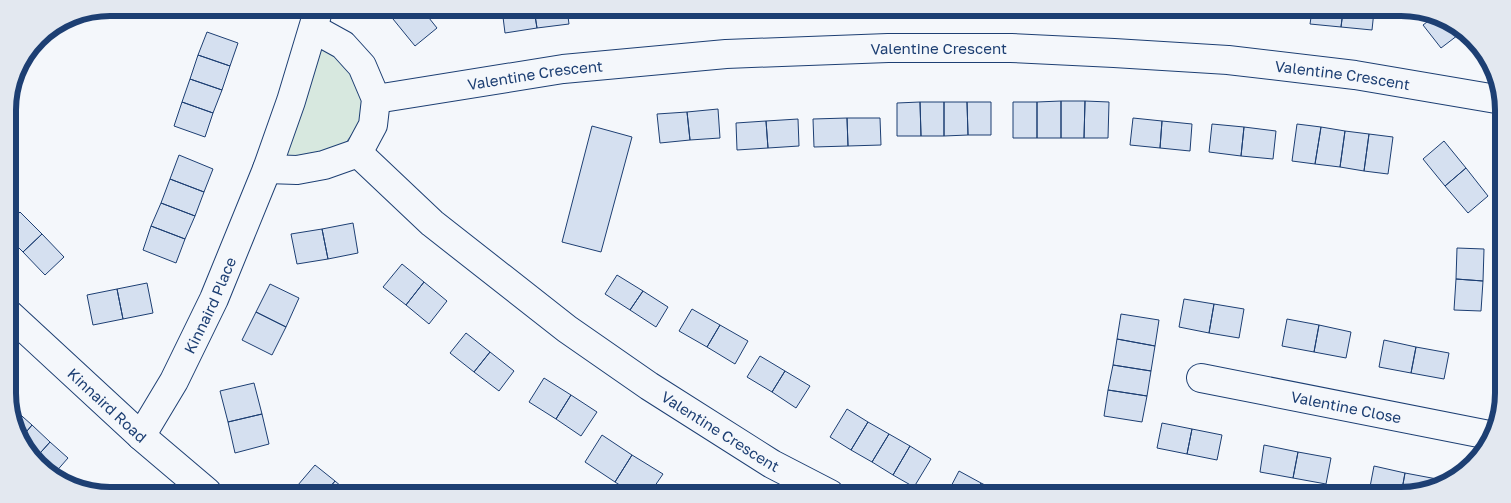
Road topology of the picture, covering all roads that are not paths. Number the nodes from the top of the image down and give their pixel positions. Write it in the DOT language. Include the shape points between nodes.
graph roads {
  1 [pos="317,19"];
  2 [pos="376,99"];
  3 [pos="1494,99"];
  4 [pos="358,153"];
  5 [pos="267,169"];
  6 [pos="16,320"];
  7 [pos="1201,378"];
  8 [pos="1485,434"];
  9 [pos="141,436"];
  10 [pos="201,487"];
  11 [pos="817,487"];
  1 -- 2 [label="street, Kinnaird Place" via="362,66"];
  1 -- 5 [label="street, Kinnaird Place"];
  2 -- 3 [label="street, Valentine Crescent" via="562,69 726,54 888,48 1021,49 1228,60 1355,75"];
  2 -- 4 [label="street, Kinnaird Place" via="373,126"];
  4 -- 5 [label="street" via="297,170"];
  4 -- 11 [label="street, Valentine Crescent" via="432,223 567,329 764,459"];
  5 -- 9 [label="street, Kinnaird Place" via="214,298 174,381"];
  6 -- 9 [label="street, Kinnaird Road"];
  7 -- 8 [label="street, Valentine Close"];
  9 -- 10 [label="street, Kinnaird Road"];
}
